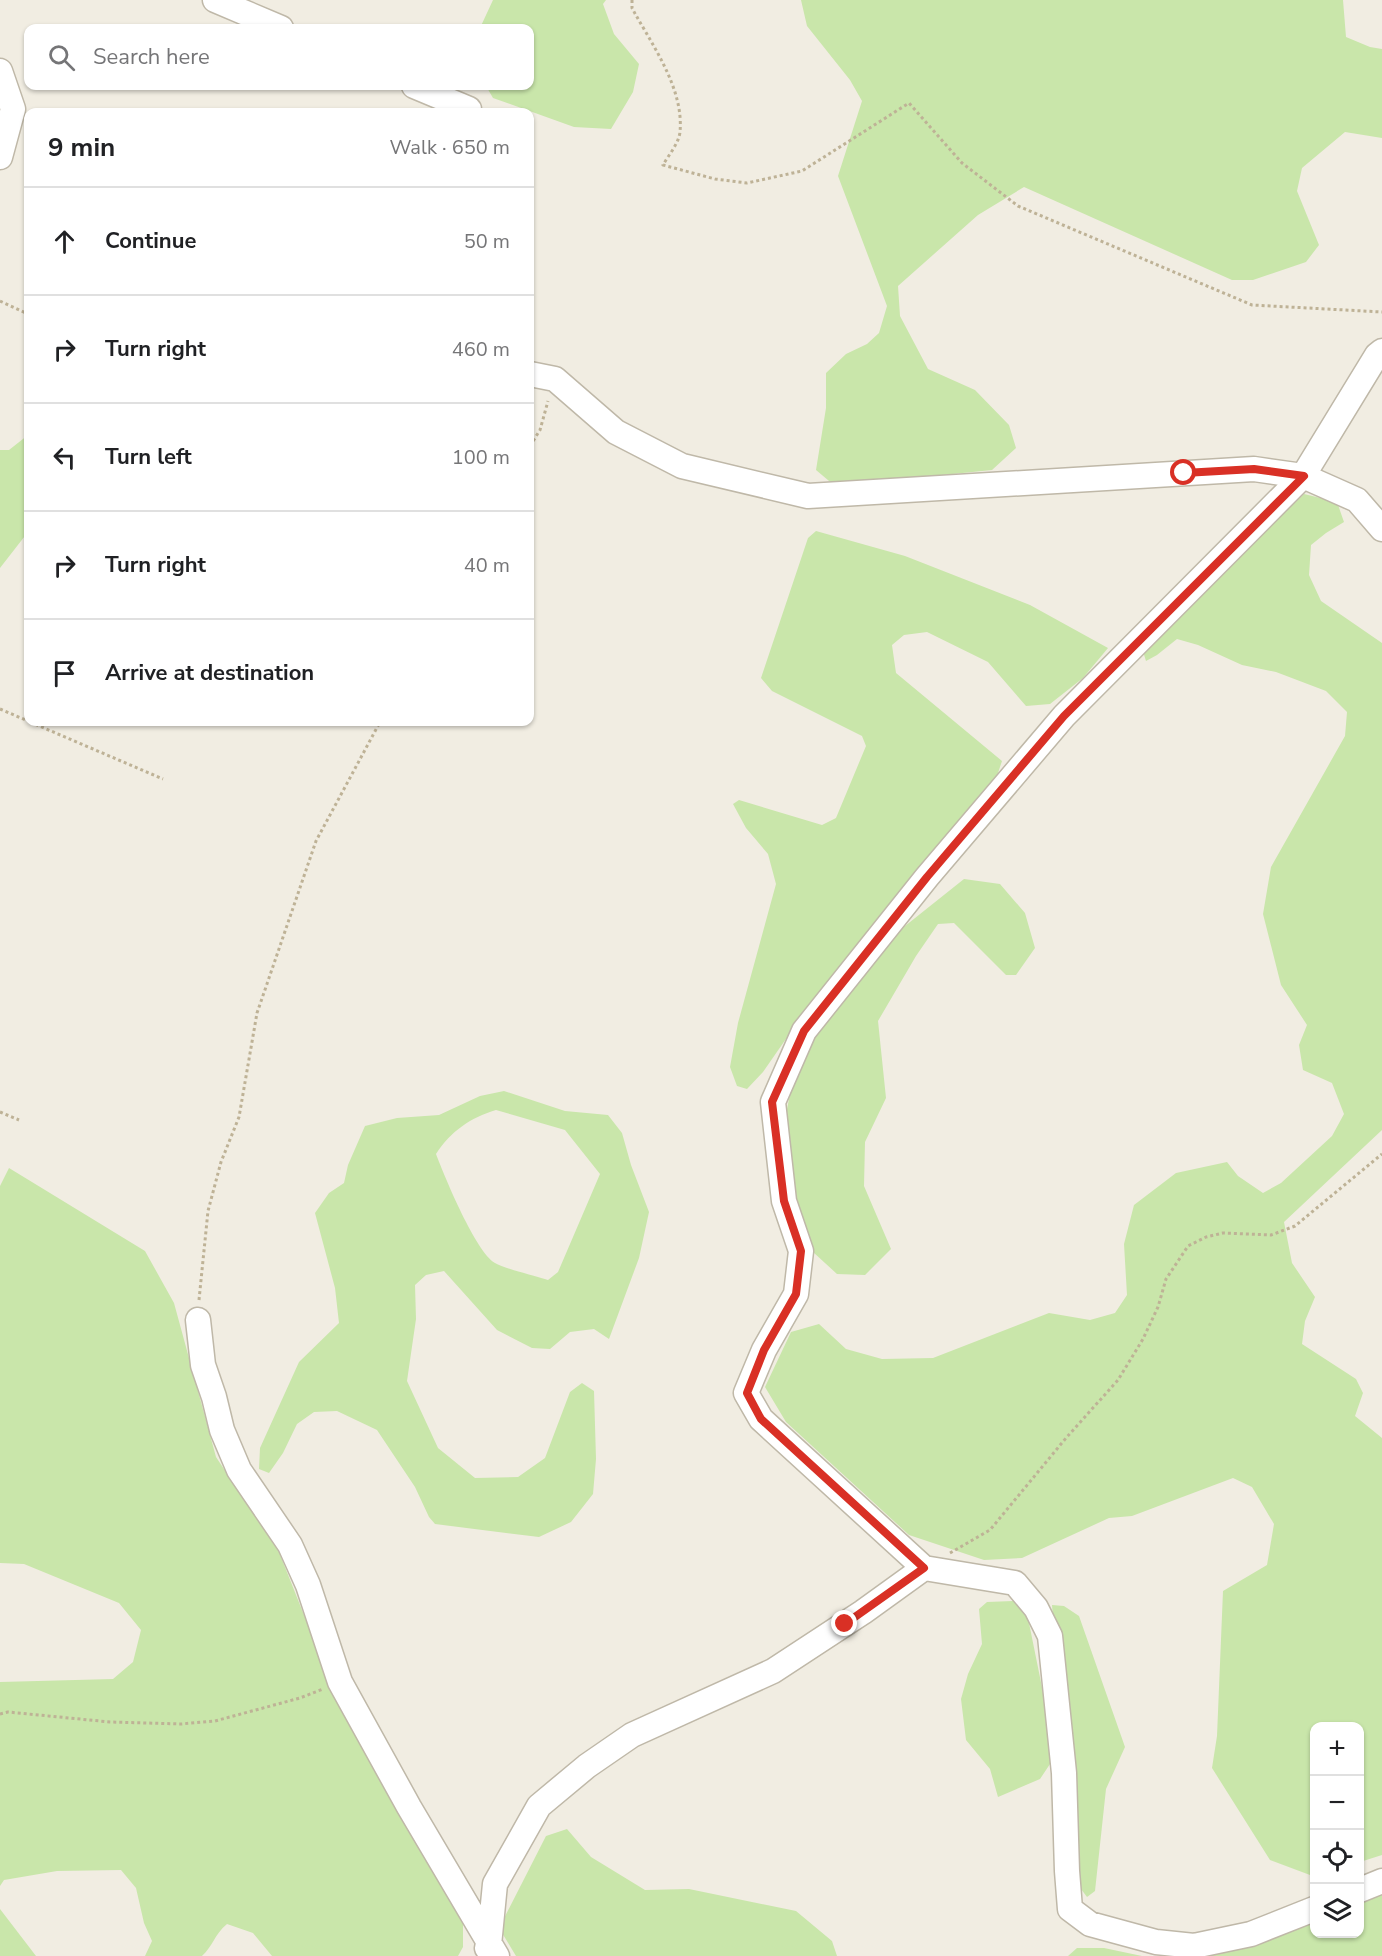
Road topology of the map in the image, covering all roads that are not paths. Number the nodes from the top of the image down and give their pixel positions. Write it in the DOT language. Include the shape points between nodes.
graph roads {
  1 [pos="215,0"];
  2 [pos="272,24"];
  3 [pos="0,71"];
  4 [pos="424,90"];
  5 [pos="467,108"];
  6 [pos="0,158"];
  7 [pos="1382,351"];
  8 [pos="534,375"];
  9 [pos="1304,476"];
  10 [pos="1382,529"];
  11 [pos="198,1320"];
  12 [pos="924,1568"];
  13 [pos="1382,1881"];
  14 [pos="1364,1888"];
  15 [pos="1310,1910"];
  16 [pos="488,1952"];
  1 -- 2 [label="street"];
  3 -- 6 [label="street" via="13,109"];
  4 -- 5 [label="street"];
  7 -- 9 [label="street"];
  8 -- 9 [label="street" via="555,379 616,432 682,466 808,496 1254,469"];
  9 -- 10 [label="street" via="1357,500"];
  9 -- 12 [label="street" via="1064,716 927,877 804,1031 772,1102 784,1201 801,1251 796,1294 764,1350 747,1393 761,1419"];
  11 -- 16 [label="street" via="203,1365 222,1430 239,1470 290,1545 308,1585 340,1682"];
  12 -- 15 [label="street" via="1015,1583 1036,1608 1050,1636 1064,1773 1070,1909 1090,1924 1156,1942 1194,1946 1251,1934"];
  12 -- 16 [label="street" via="773,1671 632,1735 586,1766 539,1806 495,1884"];
  13 -- 14 [label="street"];
}
